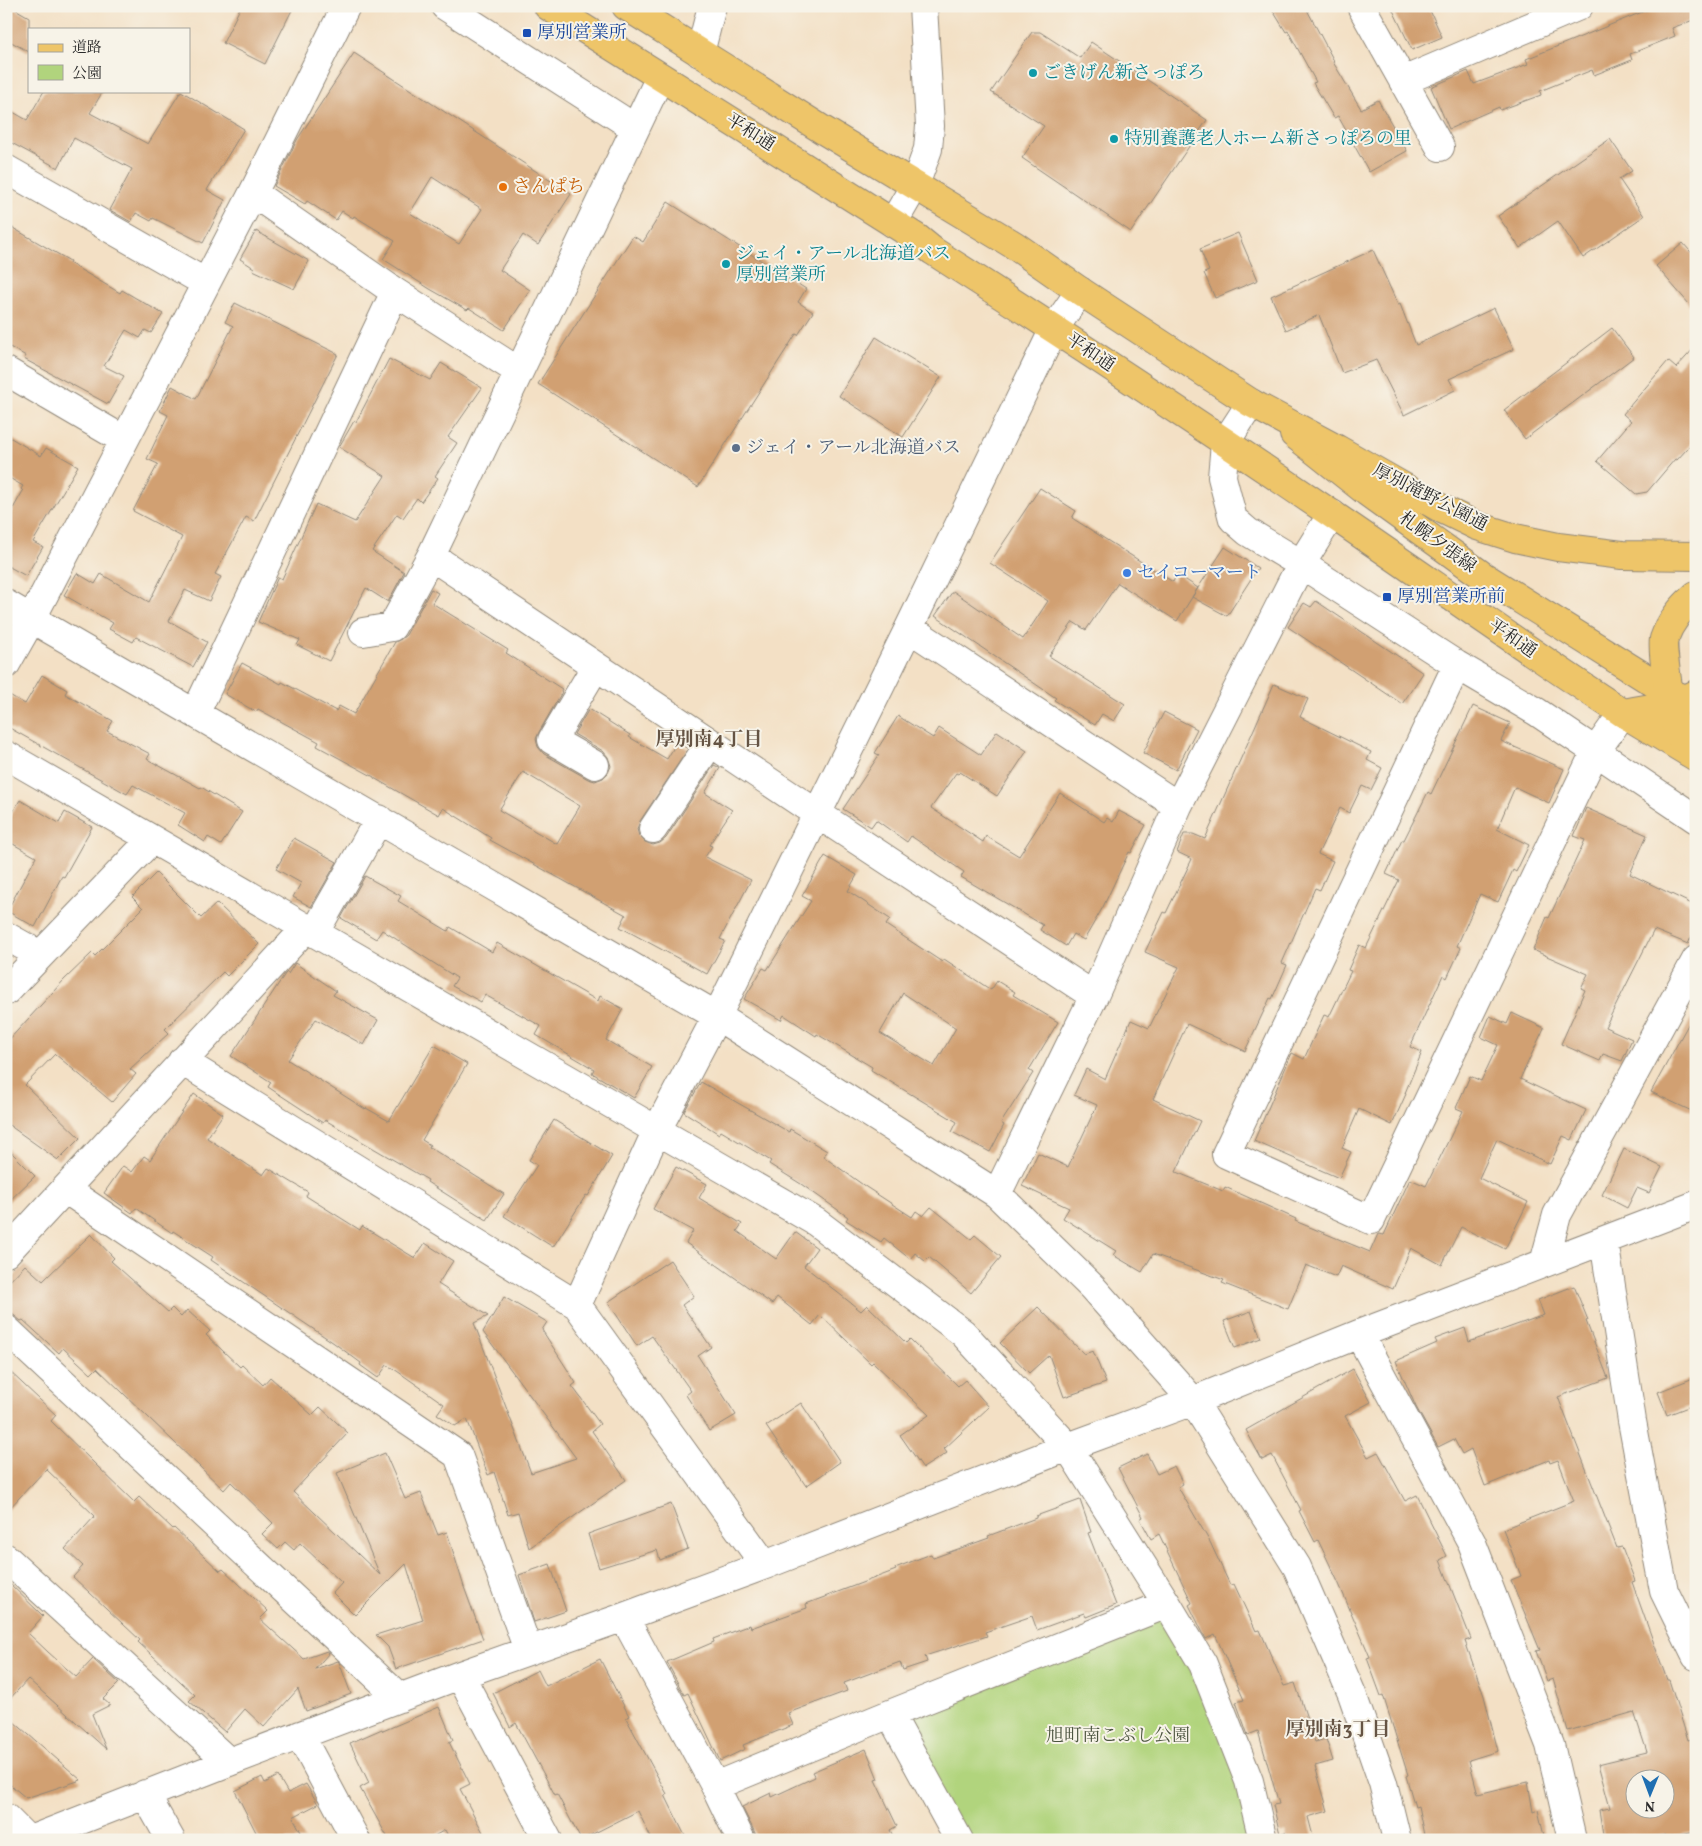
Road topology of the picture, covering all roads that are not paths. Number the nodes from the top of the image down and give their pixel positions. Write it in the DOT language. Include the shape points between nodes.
graph roads {
  1 [pos="346,6"];
  2 [pos="445,6"];
  3 [pos="548,6"];
  4 [pos="626,6"];
  5 [pos="712,6"];
  6 [pos="923,6"];
  7 [pos="1362,6"];
  8 [pos="1579,6"];
  9 [pos="700,53"];
  10 [pos="660,76"];
  11 [pos="1403,82"];
  12 [pos="635,128"];
  13 [pos="1440,147"];
  14 [pos="6,170"];
  15 [pos="915,185"];
  16 [pos="253,193"];
  17 [pos="892,223"];
  18 [pos="206,283"];
  19 [pos="1080,291"];
  20 [pos="395,292"];
  21 [pos="1054,329"];
  22 [pos="6,371"];
  23 [pos="518,371"];
  24 [pos="1258,407"];
  25 [pos="124,440"];
  26 [pos="1225,443"];
  27 [pos="1332,514"];
  28 [pos="431,556"];
  29 [pos="1696,556"];
  30 [pos="1301,564"];
  31 [pos="1696,595"];
  32 [pos="6,604"];
  33 [pos="32,618"];
  34 [pos="909,628"];
  35 [pos="363,632"];
  36 [pos="6,664"];
  37 [pos="1457,665"];
  38 [pos="596,666"];
  39 [pos="1684,699"];
  40 [pos="196,712"];
  41 [pos="1623,713"];
  42 [pos="710,743"];
  43 [pos="1594,752"];
  44 [pos="1692,754"];
  45 [pos="6,755"];
  46 [pos="595,765"];
  47 [pos="1178,806"];
  48 [pos="816,813"];
  49 [pos="379,819"];
  50 [pos="1696,819"];
  51 [pos="653,829"];
  52 [pos="152,840"];
  53 [pos="311,930"];
  54 [pos="6,936"];
  55 [pos="40,955"];
  56 [pos="1696,960"];
  57 [pos="6,991"];
  58 [pos="1094,996"];
  59 [pos="717,1016"];
  60 [pos="182,1061"];
  61 [pos="658,1130"];
  62 [pos="65,1189"];
  63 [pos="997,1194"];
  64 [pos="1696,1205"];
  65 [pos="1604,1241"];
  66 [pos="6,1253"];
  67 [pos="1544,1263"];
  68 [pos="577,1305"];
  69 [pos="6,1329"];
  70 [pos="1359,1334"];
  71 [pos="1193,1401"];
  72 [pos="1068,1447"];
  73 [pos="6,1558"];
  74 [pos="765,1565"];
  75 [pos="1167,1604"];
  76 [pos="624,1618"];
  77 [pos="1690,1626"];
  78 [pos="528,1650"];
  79 [pos="1696,1656"];
  80 [pos="460,1675"];
  81 [pos="400,1698"];
  82 [pos="890,1714"];
  83 [pos="300,1735"];
  84 [pos="229,1762"];
  85 [pos="715,1786"];
  86 [pos="145,1794"];
  87 [pos="6,1818"];
  88 [pos="29,1840"];
  89 [pos="171,1840"];
  90 [pos="356,1840"];
  91 [pos="548,1840"];
  92 [pos="741,1840"];
  93 [pos="959,1840"];
  94 [pos="1263,1840"];
  95 [pos="1397,1840"];
  96 [pos="1572,1840"];
  1 -- 16 [label="street"];
  2 -- 12 [label="street"];
  3 -- 10 [label="main road, 平和通"];
  4 -- 9 [label="main road"];
  5 -- 9 [label="street"];
  6 -- 15 [label="street" via="930,126 928,149"];
  7 -- 11 [label="street"];
  8 -- 11 [label="street"];
  9 -- 15 [label="main road"];
  10 -- 12 [label="street"];
  10 -- 17 [label="main road, 平和通"];
  11 -- 13 [label="street"];
  12 -- 23 [label="street"];
  14 -- 18 [label="street"];
  15 -- 17 [label="street"];
  15 -- 19 [label="main road" via="1014,245"];
  16 -- 18 [label="street"];
  16 -- 20 [label="street"];
  17 -- 21 [label="main road, 平和通"];
  18 -- 25 [label="street"];
  19 -- 21 [label="street"];
  19 -- 24 [label="main road"];
  20 -- 23 [label="street"];
  20 -- 40 [label="street"];
  21 -- 26 [label="main road, 平和通"];
  21 -- 34 [label="street"];
  22 -- 25 [label="street"];
  23 -- 28 [label="street"];
  24 -- 26 [label="street"];
  24 -- 29 [label="main road, 厚別滝野公園通" via="1444,510 1487,529 1514,538 1567,548 1622,555"];
  24 -- 39 [label="main road, 札幌夕張線" via="1367,492 1483,576"];
  25 -- 33 [label="street"];
  26 -- 27 [label="main road, 平和通"];
  26 -- 30 [label="street" via="1222,477 1233,519 1248,532"];
  27 -- 30 [label="street"];
  27 -- 41 [label="main road, 平和通"];
  28 -- 35 [label="street" via="392,628"];
  28 -- 38 [label="street"];
  30 -- 37 [label="street"];
  30 -- 47 [label="street"];
  31 -- 39 [label="main road" via="1670,626 1664,641"];
  32 -- 33 [label="street"];
  33 -- 36 [label="street"];
  33 -- 40 [label="street"];
  34 -- 47 [label="street"];
  34 -- 48 [label="street"];
  37 -- 43 [label="street" via="1537,712"];
  37 -- 43 [label="street" via="1226,1154 1372,1220"];
  38 -- 42 [label="street"];
  38 -- 46 [label="street" via="552,740"];
  39 -- 41 [label="main road"];
  39 -- 44 [label="main road" via="1675,721"];
  40 -- 49 [label="street"];
  41 -- 43 [label="street"];
  41 -- 44 [label="main road"];
  42 -- 48 [label="street"];
  42 -- 51 [label="street"];
  43 -- 50 [label="street"];
  45 -- 52 [label="street"];
  47 -- 58 [label="street"];
  48 -- 58 [label="street"];
  48 -- 59 [label="street"];
  49 -- 53 [label="street"];
  49 -- 59 [label="street"];
  52 -- 53 [label="street"];
  52 -- 55 [label="street"];
  53 -- 60 [label="street"];
  53 -- 61 [label="street"];
  54 -- 55 [label="street"];
  55 -- 57 [label="street"];
  56 -- 67 [label="street" via="1557,1216"];
  58 -- 63 [label="street"];
  59 -- 61 [label="street"];
  59 -- 63 [label="street"];
  60 -- 62 [label="street"];
  60 -- 68 [label="street"];
  61 -- 68 [label="street"];
  61 -- 72 [label="street" via="816,1222 963,1333"];
  62 -- 66 [label="street"];
  62 -- 78 [label="street" via="458,1455"];
  63 -- 71 [label="street" via="1092,1287"];
  64 -- 65 [label="street"];
  65 -- 67 [label="street"];
  65 -- 77 [label="street" via="1632,1421 1664,1591"];
  67 -- 70 [label="street"];
  68 -- 74 [label="street"];
  69 -- 81 [label="street"];
  70 -- 71 [label="street"];
  70 -- 96 [label="street" via="1472,1543 1550,1745"];
  71 -- 72 [label="street"];
  71 -- 95 [label="street" via="1297,1567 1352,1694 1383,1783"];
  72 -- 74 [label="street"];
  72 -- 75 [label="street"];
  73 -- 84 [label="street"];
  74 -- 76 [label="street"];
  75 -- 82 [label="street"];
  75 -- 94 [label="street" via="1203,1664 1249,1781"];
  76 -- 78 [label="street"];
  76 -- 85 [label="street"];
  77 -- 79 [label="street"];
  78 -- 80 [label="street"];
  80 -- 81 [label="street"];
  80 -- 91 [label="street"];
  81 -- 83 [label="street"];
  82 -- 85 [label="street"];
  82 -- 93 [label="street"];
  83 -- 84 [label="street"];
  83 -- 90 [label="street"];
  84 -- 86 [label="street"];
  85 -- 92 [label="street"];
  86 -- 88 [label="street"];
  86 -- 89 [label="street"];
  87 -- 88 [label="street"];
}
